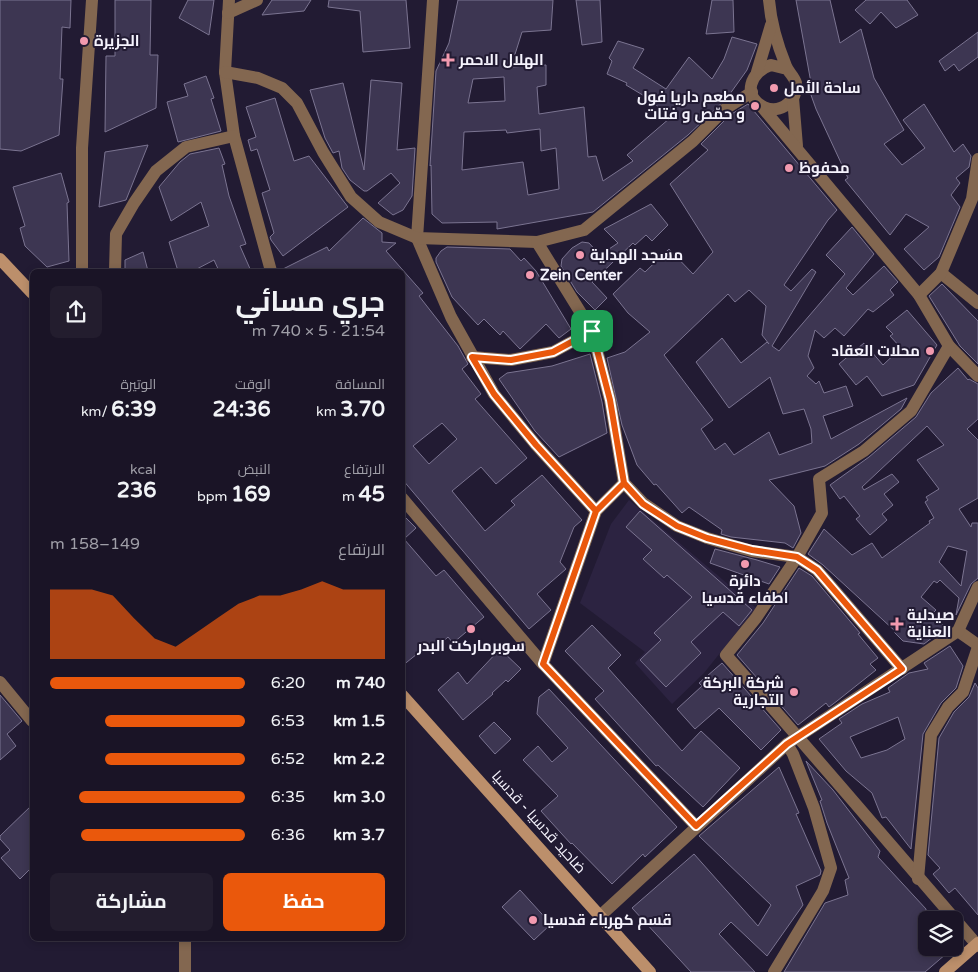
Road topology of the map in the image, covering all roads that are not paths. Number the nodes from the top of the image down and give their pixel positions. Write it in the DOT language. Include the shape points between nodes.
graph roads {
  1 [pos="92,0"];
  2 [pos="229,0"];
  3 [pos="257,0"];
  4 [pos="433,0"];
  5 [pos="769,0"];
  6 [pos="228,13"];
  7 [pos="771,25"];
  8 [pos="787,69"];
  9 [pos="225,72"];
  10 [pos="757,72"];
  11 [pos="752,92"];
  12 [pos="793,98"];
  13 [pos="762,106"];
  14 [pos="234,136"];
  15 [pos="796,146"];
  16 [pos="978,159"];
  17 [pos="417,238"];
  18 [pos="537,242"];
  19 [pos="3,264"];
  20 [pos="82,269"];
  21 [pos="115,269"];
  22 [pos="270,269"];
  23 [pos="941,272"];
  24 [pos="30,291"];
  25 [pos="919,295"];
  26 [pos="978,303"];
  27 [pos="592,331"];
  28 [pos="949,346"];
  29 [pos="472,357"];
  30 [pos="978,376"];
  31 [pos="624,483"];
  32 [pos="405,502"];
  33 [pos="596,511"];
  34 [pos="797,557"];
  35 [pos="978,587"];
  36 [pos="958,630"];
  37 [pos="978,646"];
  38 [pos="543,664"];
  39 [pos="902,669"];
  40 [pos="0,682"];
  41 [pos="405,698"];
  42 [pos="30,719"];
  43 [pos="798,736"];
  44 [pos="787,744"];
  45 [pos="696,826"];
  46 [pos="918,879"];
  47 [pos="600,916"];
  48 [pos="185,941"];
  49 [pos="978,945"];
  50 [pos="185,972"];
  51 [pos="650,972"];
  52 [pos="774,972"];
  53 [pos="945,972"];
  1 -- 20 [label="street" via="82,148"];
  2 -- 6 [label="street"];
  3 -- 6 [label="street"];
  4 -- 17 [label="street"];
  5 -- 7 [label="street"];
  6 -- 9 [label="street"];
  7 -- 8 [label="street"];
  7 -- 10 [label="street"];
  8 -- 10 [label="street" via="771,65"];
  8 -- 12 [label="street" via="796,82"];
  9 -- 14 [label="street"];
  9 -- 17 [label="street" via="258,78 282,88 297,103 351,197 379,222"];
  10 -- 11 [label="street" via="751,85"];
  11 -- 13 [label="street"];
  11 -- 18 [label="street" via="725,109 584,230"];
  12 -- 13 [label="street" via="783,108"];
  12 -- 15 [label="street"];
  13 -- 15 [label="street"];
  14 -- 21 [label="street" via="186,147 156,171 116,234"];
  14 -- 22 [label="street"];
  15 -- 25 [label="street"];
  16 -- 23 [label="street" via="972,199"];
  17 -- 18 [label="street"];
  17 -- 29 [label="street"];
  18 -- 27 [label="street"];
  19 -- 24 [label="main road"];
  23 -- 25 [label="street"];
  23 -- 26 [label="street"];
  25 -- 28 [label="street"];
  27 -- 29 [label="street" via="553,352 511,360"];
  27 -- 31 [label="street" via="610,400"];
  28 -- 30 [label="street"];
  28 -- 34 [label="street" via="912,411 864,451 819,479 822,513"];
  29 -- 33 [label="street" via="494,394"];
  31 -- 33 [label="street"];
  31 -- 34 [label="street" via="643,504 677,526 752,550"];
  32 -- 38 [label="street"];
  33 -- 38 [label="street"];
  34 -- 39 [label="street" via="817,570"];
  34 -- 43 [label="street" via="756,618 726,655"];
  35 -- 36 [label="street"];
  36 -- 37 [label="street"];
  36 -- 39 [label="street"];
  37 -- 46 [label="street" via="963,692 948,707 931,735"];
  38 -- 45 [label="street"];
  39 -- 43 [label="street"];
  40 -- 42 [label="street"];
  41 -- 47 [label="main road, ضاحيد قدسيا - قدسيا"];
  43 -- 44 [label="street"];
  43 -- 46 [label="street"];
  44 -- 45 [label="street"];
  44 -- 52 [label="street" via="814,808 831,868 823,891"];
  45 -- 47 [label="street"];
  46 -- 49 [label="street"];
  47 -- 51 [label="main road, ضاحيد قدسيا - قدسيا"];
  48 -- 50 [label="street"];
  49 -- 53 [label="main road"];
}
